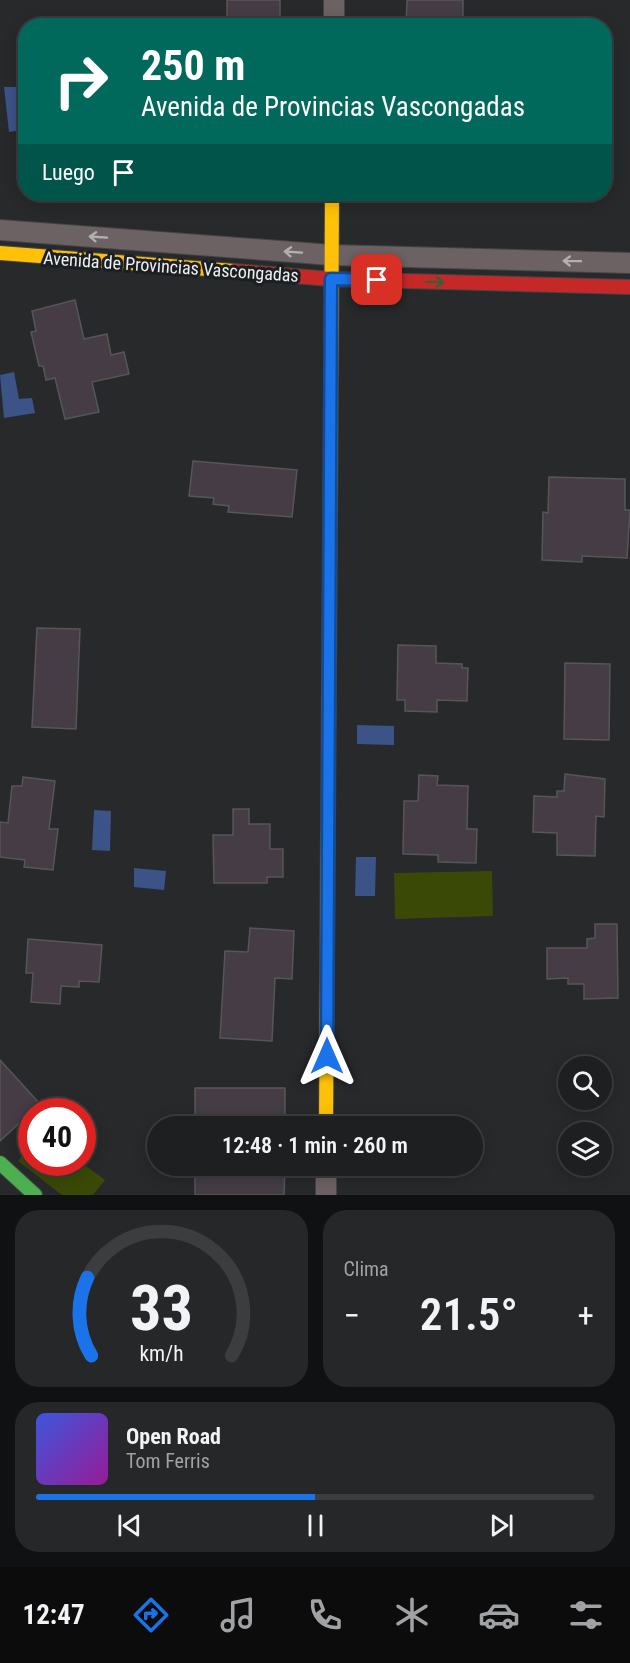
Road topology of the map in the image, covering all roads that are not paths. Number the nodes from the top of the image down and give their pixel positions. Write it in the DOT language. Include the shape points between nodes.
graph roads {
  1 [pos="334,0"];
  2 [pos="334,18"];
  3 [pos="332,201"];
  4 [pos="0,230"];
  5 [pos="0,253"];
  6 [pos="332,255"];
  7 [pos="630,263"];
  8 [pos="331,279"];
  9 [pos="630,287"];
  10 [pos="326,1116"];
  11 [pos="0,1164"];
  12 [pos="326,1176"];
  13 [pos="36,1195"];
  14 [pos="326,1195"];
  1 -- 2 [label="street"];
  3 -- 6 [label="street"];
  6 -- 4 [label="street, Avenida de Provincias Vascongadas, one-way"];
  5 -- 8 [label="street, Avenida de Provincias Vascongadas"];
  7 -- 6 [label="street, Avenida de Provincias Vascongadas, one-way"];
  6 -- 8 [label="street"];
  8 -- 9 [label="street, Avenida de Provincias Vascongadas, one-way"];
  8 -- 10 [label="street"];
  11 -- 13 [label="street"];
  12 -- 14 [label="street"];
}
